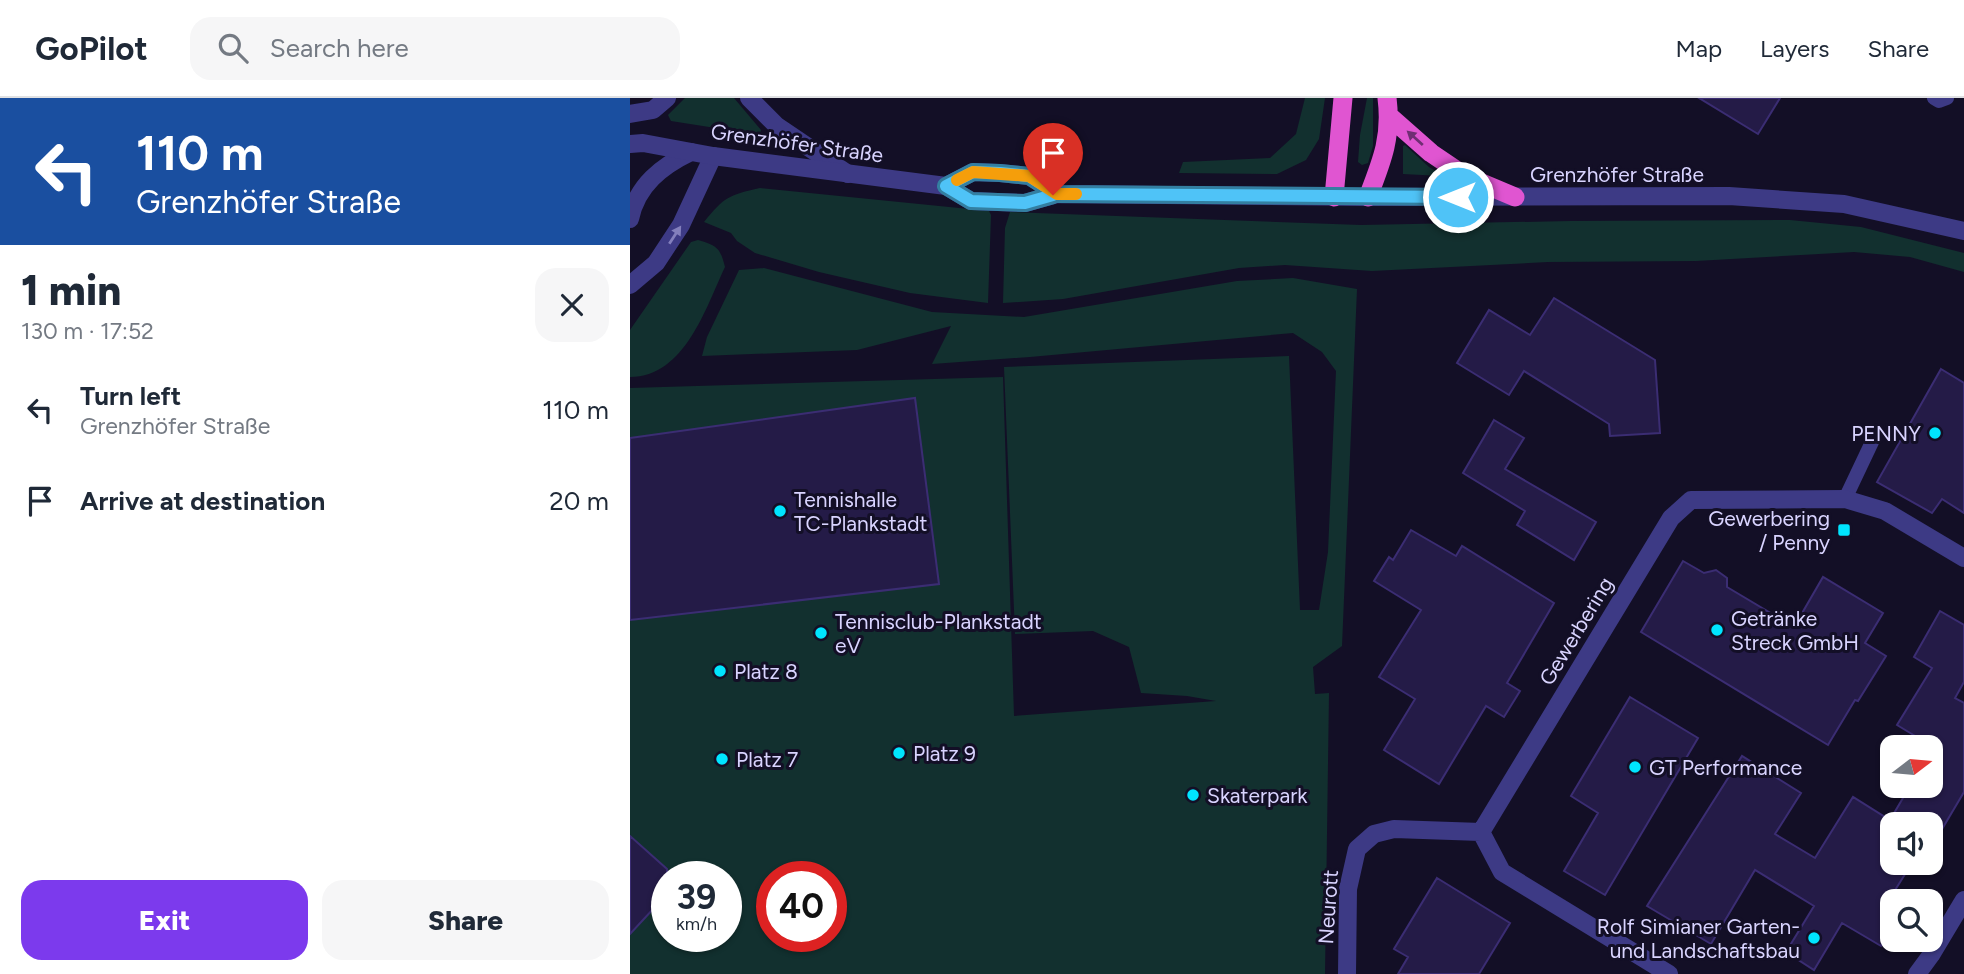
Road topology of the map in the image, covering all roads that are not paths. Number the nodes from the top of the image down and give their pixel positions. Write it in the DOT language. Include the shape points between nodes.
graph roads {
  1 [pos="667,98"];
  2 [pos="748,98"];
  3 [pos="1343,98"];
  4 [pos="1934,98"];
  5 [pos="1947,98"];
  6 [pos="1388,107"];
  7 [pos="630,114"];
  8 [pos="634,141"];
  9 [pos="691,152"];
  10 [pos="713,156"];
  11 [pos="848,174"];
  12 [pos="946,186"];
  13 [pos="1057,194"];
  14 [pos="1334,197"];
  15 [pos="1368,197"];
  16 [pos="1515,197"];
  17 [pos="631,211"];
  18 [pos="1964,231"];
  19 [pos="630,285"];
  20 [pos="1872,442"];
  21 [pos="1845,499"];
  22 [pos="1964,558"];
  23 [pos="1481,832"];
  24 [pos="1964,900"];
  25 [pos="1347,974"];
  26 [pos="1669,974"];
  27 [pos="1917,974"];
  1 -- 7 [label="street" via="653,110"];
  2 -- 11 [label="street" via="777,126"];
  3 -- 14 [label="highway"];
  4 -- 5 [label="lane"];
  6 -- 15 [label="highway" via="1385,154"];
  16 -- 6 [label="highway, one-way" via="1465,176 1431,153"];
  8 -- 9 [label="street, Grenzhöfer Straße"];
  9 -- 10 [label="street, Grenzhöfer Straße"];
  9 -- 17 [label="street" via="648,180"];
  10 -- 11 [label="street, Grenzhöfer Straße"];
  19 -- 10 [label="street, one-way" via="656,263 681,225"];
  11 -- 12 [label="street, Grenzhöfer Straße"];
  12 -- 13 [label="street, Grenzhöfer Straße" via="971,201 1025,203"];
  12 -- 13 [label="street" via="973,172 1000,173 1029,176"];
  13 -- 14 [label="street, Grenzhöfer Straße"];
  14 -- 15 [label="street, Grenzhöfer Straße"];
  15 -- 16 [label="street, Grenzhöfer Straße"];
  16 -- 18 [label="street, Grenzhöfer Straße" via="1729,196 1844,204"];
  20 -- 21 [label="lane"];
  21 -- 22 [label="street, Gewerbering" via="1885,511"];
  21 -- 23 [label="street, Gewerbering" via="1691,500 1671,518"];
  23 -- 25 [label="street, Neurott" via="1394,830 1374,834 1357,849 1348,889"];
  23 -- 26 [label="street" via="1502,872"];
  24 -- 27 [label="street"];
}
